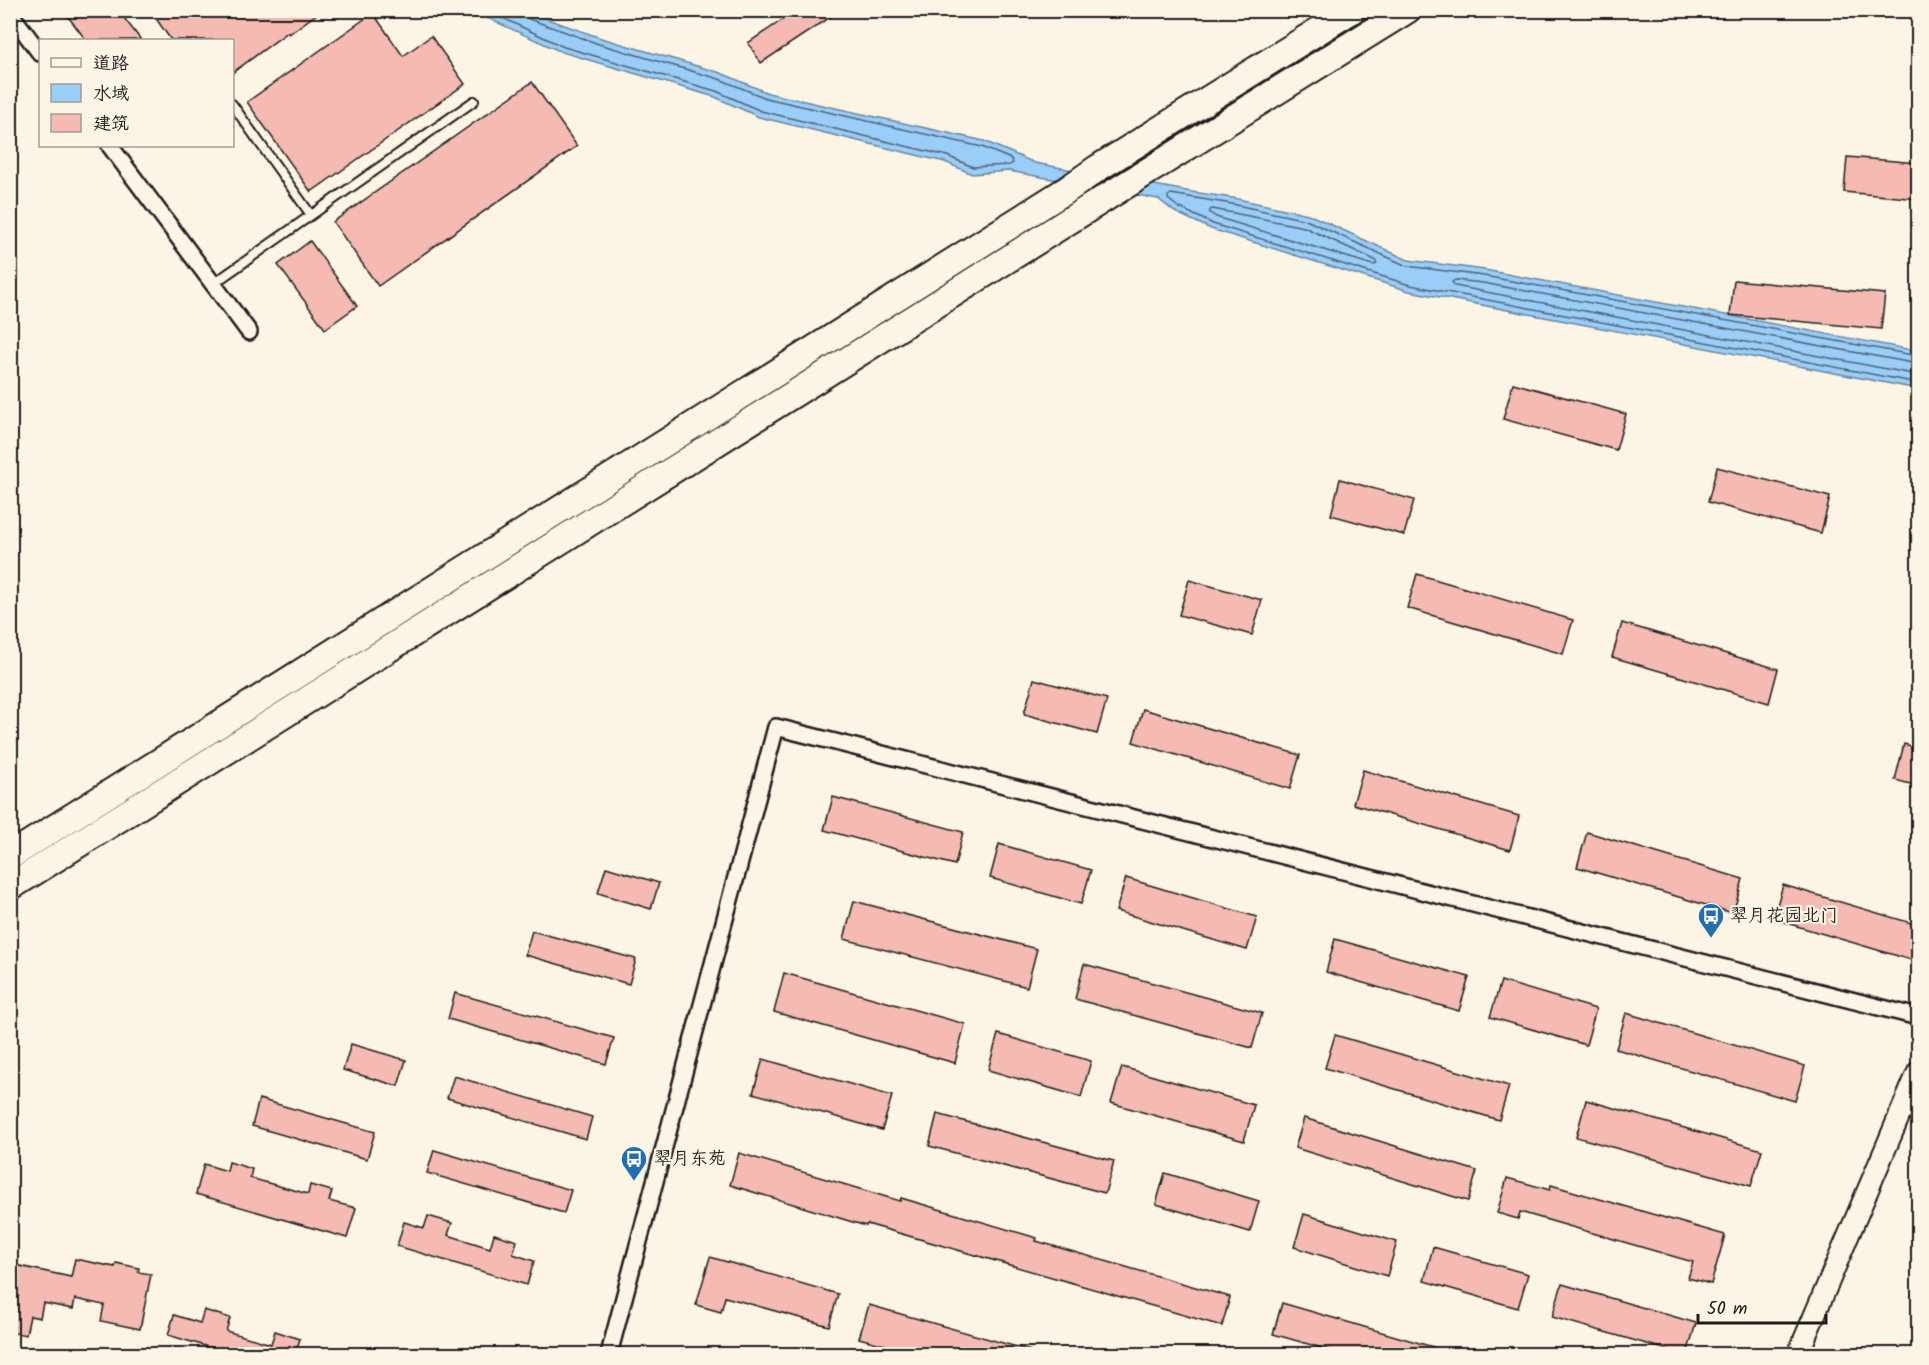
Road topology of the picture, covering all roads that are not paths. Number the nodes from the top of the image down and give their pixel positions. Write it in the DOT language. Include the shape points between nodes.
graph roads {
  1 [pos="1352,10"];
  2 [pos="1407,10"];
  3 [pos="10,13"];
  4 [pos="39,52"];
  5 [pos="474,101"];
  6 [pos="234,107"];
  7 [pos="111,147"];
  8 [pos="311,215"];
  9 [pos="213,284"];
  10 [pos="249,332"];
  11 [pos="10,856"];
  12 [pos="10,887"];
  13 [pos="1918,1017"];
  14 [pos="1918,1071"];
  15 [pos="609,1354"];
  16 [pos="1798,1354"];
  1 -- 11 [label="highway"];
  2 -- 12 [label="highway"];
  3 -- 4 [label="street"];
  5 -- 8 [label="lane"];
  6 -- 8 [label="lane"];
  7 -- 9 [label="street"];
  8 -- 9 [label="lane"];
  9 -- 10 [label="street"];
  13 -- 15 [label="street" via="776,727"];
  14 -- 16 [label="street"];
}
